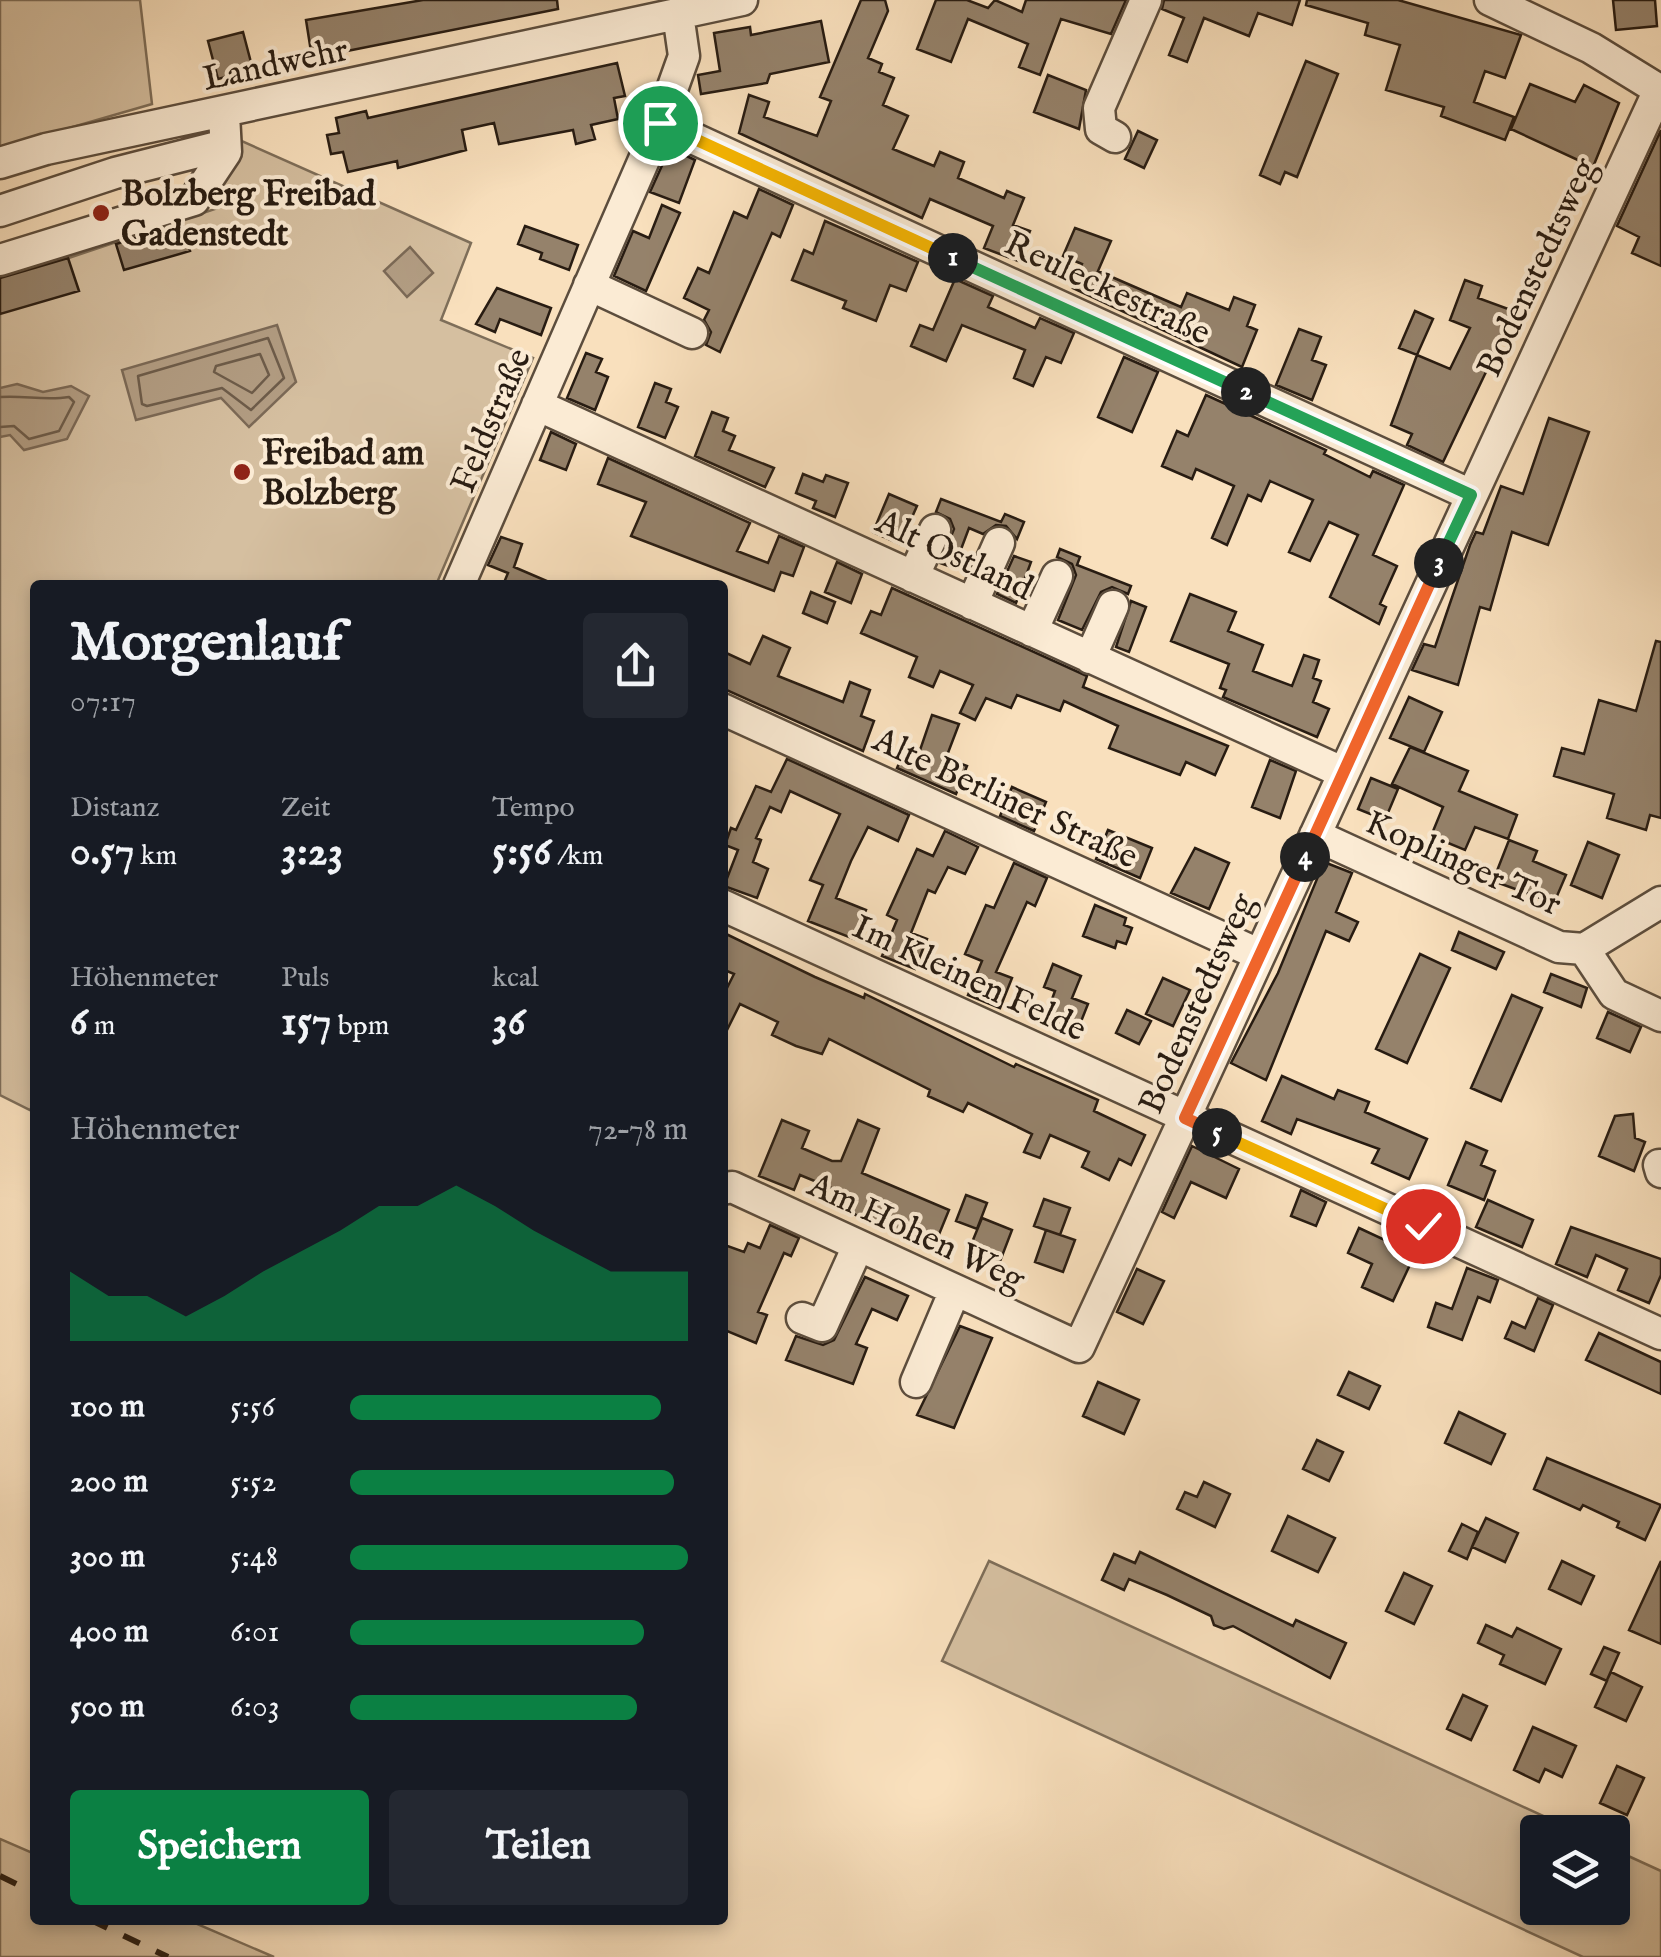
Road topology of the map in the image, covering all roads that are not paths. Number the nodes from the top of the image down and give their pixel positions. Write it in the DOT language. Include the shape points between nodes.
graph roads {
  1 [pos="1146,0"];
  2 [pos="1490,0"];
  3 [pos="723,2"];
  4 [pos="678,14"];
  5 [pos="1660,91"];
  6 [pos="224,114"];
  7 [pos="660,123"];
  8 [pos="1115,137"];
  9 [pos="226,145"];
  10 [pos="0,163"];
  11 [pos="0,211"];
  12 [pos="0,260"];
  13 [pos="589,284"];
  14 [pos="692,332"];
  15 [pos="537,405"];
  16 [pos="1471,495"];
  17 [pos="934,530"];
  18 [pos="999,543"];
  19 [pos="1056,576"];
  20 [pos="914,577"];
  21 [pos="462,580"];
  22 [pos="972,604"];
  23 [pos="1114,606"];
  24 [pos="1032,631"];
  25 [pos="1090,658"];
  26 [pos="728,712"];
  27 [pos="1342,772"];
  28 [pos="1315,835"];
  29 [pos="1661,902"];
  30 [pos="728,908"];
  31 [pos="1584,950"];
  32 [pos="1258,954"];
  33 [pos="1661,1016"];
  34 [pos="1185,1118"];
  35 [pos="728,1188"];
  36 [pos="858,1246"];
  37 [pos="955,1290"];
  38 [pos="802,1318"];
  39 [pos="1661,1334"];
  40 [pos="1079,1347"];
  41 [pos="916,1382"];
  1 -- 8 [label="street" via="1099,108 1101,130"];
  2 -- 5 [label="street" via="1591,48"];
  3 -- 4 [label="street, Landwehr"];
  4 -- 6 [label="street, Landwehr"];
  4 -- 7 [label="street, Feldstraße" via="684,56"];
  5 -- 16 [label="street, Bodenstedtsweg"];
  6 -- 9 [label="street"];
  6 -- 10 [label="street, Landwehr"];
  7 -- 13 [label="street, Feldstraße"];
  7 -- 16 [label="street, Reuleckestraße"];
  9 -- 11 [label="street"];
  9 -- 12 [label="street" via="194,200"];
  13 -- 14 [label="street"];
  13 -- 15 [label="street, Feldstraße"];
  15 -- 20 [label="street, Alt Ostland"];
  15 -- 21 [label="street, Feldstraße"];
  16 -- 27 [label="street, Bodenstedtsweg"];
  17 -- 20 [label="street"];
  18 -- 22 [label="street"];
  19 -- 24 [label="street"];
  20 -- 22 [label="street, Alt Ostland"];
  22 -- 24 [label="street, Alt Ostland"];
  23 -- 25 [label="street"];
  24 -- 25 [label="street, Alt Ostland"];
  25 -- 27 [label="street, Alt Ostland"];
  26 -- 32 [label="street, Alte Berliner Straße"];
  27 -- 28 [label="street, Bodenstedtsweg"];
  28 -- 31 [label="street, Koplinger Tor" via="1538,940"];
  28 -- 32 [label="street, Bodenstedtsweg"];
  29 -- 31 [label="street, Koplinger Tor"];
  30 -- 34 [label="street, Im Kleinen Felde"];
  31 -- 33 [label="street, Koplinger Tor" via="1614,994"];
  32 -- 34 [label="street, Bodenstedtsweg"];
  34 -- 39 [label="street, Im Kleinen Felde"];
  34 -- 40 [label="street, Bodenstedtsweg"];
  35 -- 36 [label="street, Am Hohen Weg"];
  36 -- 37 [label="street, Am Hohen Weg"];
  36 -- 38 [label="street" via="822,1326"];
  37 -- 40 [label="street, Am Hohen Weg"];
  37 -- 41 [label="street"];
}
